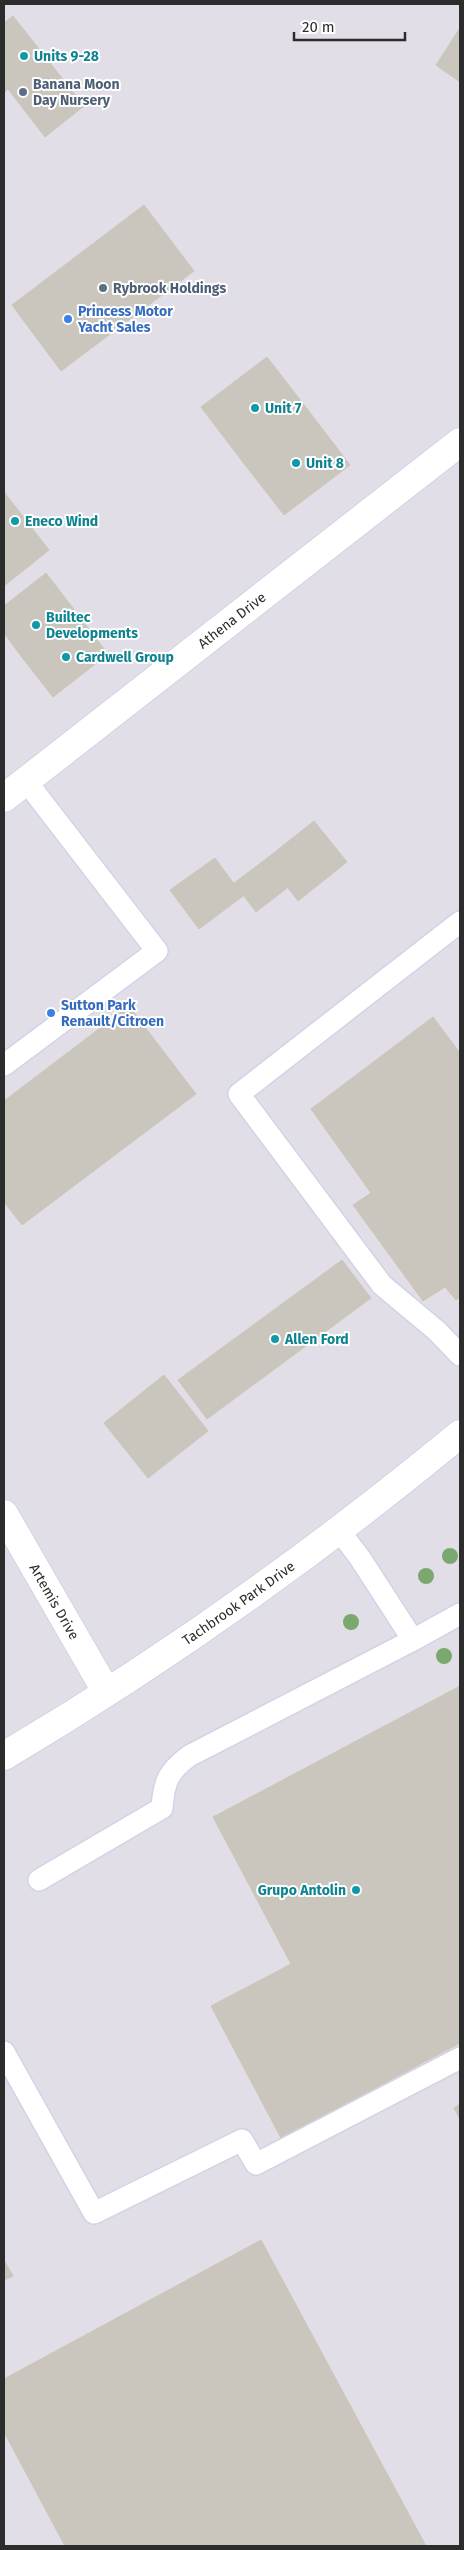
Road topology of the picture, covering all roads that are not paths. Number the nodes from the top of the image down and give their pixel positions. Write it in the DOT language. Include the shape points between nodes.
graph roads {
  1 [pos="460,442"];
  2 [pos="26,781"];
  3 [pos="4,798"];
  4 [pos="460,922"];
  5 [pos="4,1065"];
  6 [pos="460,1355"];
  7 [pos="460,1434"];
  8 [pos="4,1514"];
  9 [pos="338,1529"];
  10 [pos="460,1614"];
  11 [pos="413,1640"];
  12 [pos="106,1690"];
  13 [pos="4,1756"];
  14 [pos="39,1880"];
  15 [pos="4,2052"];
  16 [pos="460,2058"];
  1 -- 2 [label="street, Athena Drive"];
  2 -- 3 [label="street, Athena Drive"];
  2 -- 5 [label="lane" via="157,951"];
  4 -- 6 [label="lane" via="240,1094 382,1285"];
  7 -- 9 [label="street, Tachbrook Park Drive"];
  8 -- 12 [label="street, Artemis Drive"];
  9 -- 11 [label="lane"];
  9 -- 12 [label="street, Tachbrook Park Drive" via="218,1617"];
  10 -- 11 [label="lane"];
  11 -- 14 [label="lane" via="189,1756 173,1768 166,1781 162,1808"];
  12 -- 13 [label="street, Tachbrook Park Drive"];
  15 -- 16 [label="lane" via="94,2213 242,2140 256,2164"];
}
